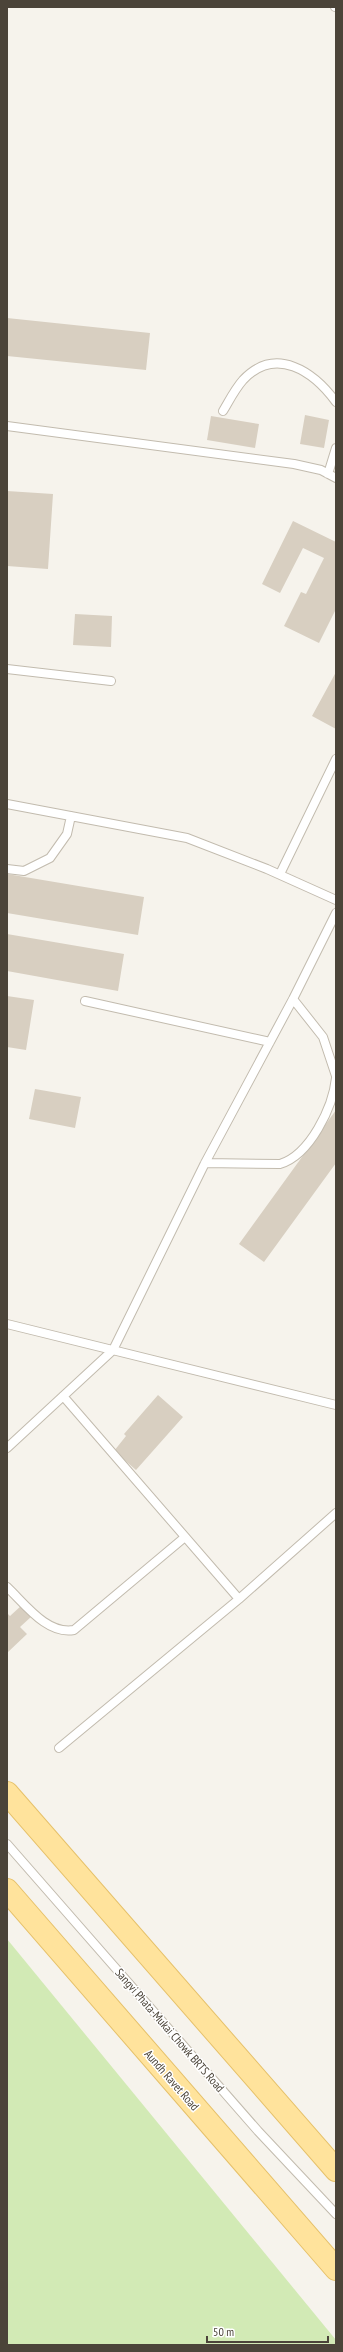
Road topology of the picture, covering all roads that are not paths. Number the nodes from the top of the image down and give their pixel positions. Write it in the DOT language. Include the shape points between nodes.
graph roads {
  1 [pos="336,402"];
  2 [pos="223,412"];
  3 [pos="7,426"];
  4 [pos="336,448"];
  5 [pos="332,476"];
  6 [pos="7,669"];
  7 [pos="111,681"];
  8 [pos="336,759"];
  9 [pos="7,804"];
  10 [pos="71,816"];
  11 [pos="7,869"];
  12 [pos="280,874"];
  13 [pos="336,900"];
  14 [pos="336,913"];
  15 [pos="293,999"];
  16 [pos="85,1001"];
  17 [pos="270,1042"];
  18 [pos="336,1077"];
  19 [pos="205,1163"];
  20 [pos="7,1324"];
  21 [pos="114,1350"];
  22 [pos="63,1396"];
  23 [pos="336,1406"];
  24 [pos="7,1448"];
  25 [pos="336,1513"];
  26 [pos="185,1537"];
  27 [pos="7,1587"];
  28 [pos="239,1598"];
  29 [pos="59,1748"];
  30 [pos="7,1793"];
  31 [pos="7,1844"];
  32 [pos="7,1890"];
  33 [pos="336,2170"];
  34 [pos="336,2214"];
  35 [pos="336,2270"];
  1 -- 2 [label="lane" via="324,386 300,368 280,362 261,368 244,379"];
  3 -- 5 [label="lane" via="294,464"];
  4 -- 5 [label="lane"];
  6 -- 7 [label="lane"];
  8 -- 12 [label="lane"];
  9 -- 10 [label="lane"];
  10 -- 11 [label="lane" via="67,834 50,858 24,871"];
  10 -- 12 [label="lane" via="187,838"];
  12 -- 13 [label="lane"];
  14 -- 15 [label="lane"];
  15 -- 17 [label="lane"];
  15 -- 18 [label="lane" via="324,1037"];
  16 -- 17 [label="lane"];
  17 -- 19 [label="lane"];
  18 -- 19 [label="lane" via="332,1099 321,1124 291,1161 280,1164"];
  19 -- 21 [label="lane"];
  20 -- 21 [label="lane"];
  21 -- 22 [label="lane"];
  21 -- 23 [label="lane"];
  22 -- 24 [label="lane"];
  22 -- 26 [label="lane"];
  25 -- 28 [label="lane"];
  26 -- 27 [label="lane" via="74,1630 56,1630"];
  26 -- 28 [label="lane"];
  28 -- 29 [label="lane"];
  30 -- 33 [label="main road"];
  31 -- 34 [label="lane, Sangvi Phata-Mukai Chowk BRTS Road" via="258,2131"];
  32 -- 35 [label="main road, Aundh Ravet Road"];
}
